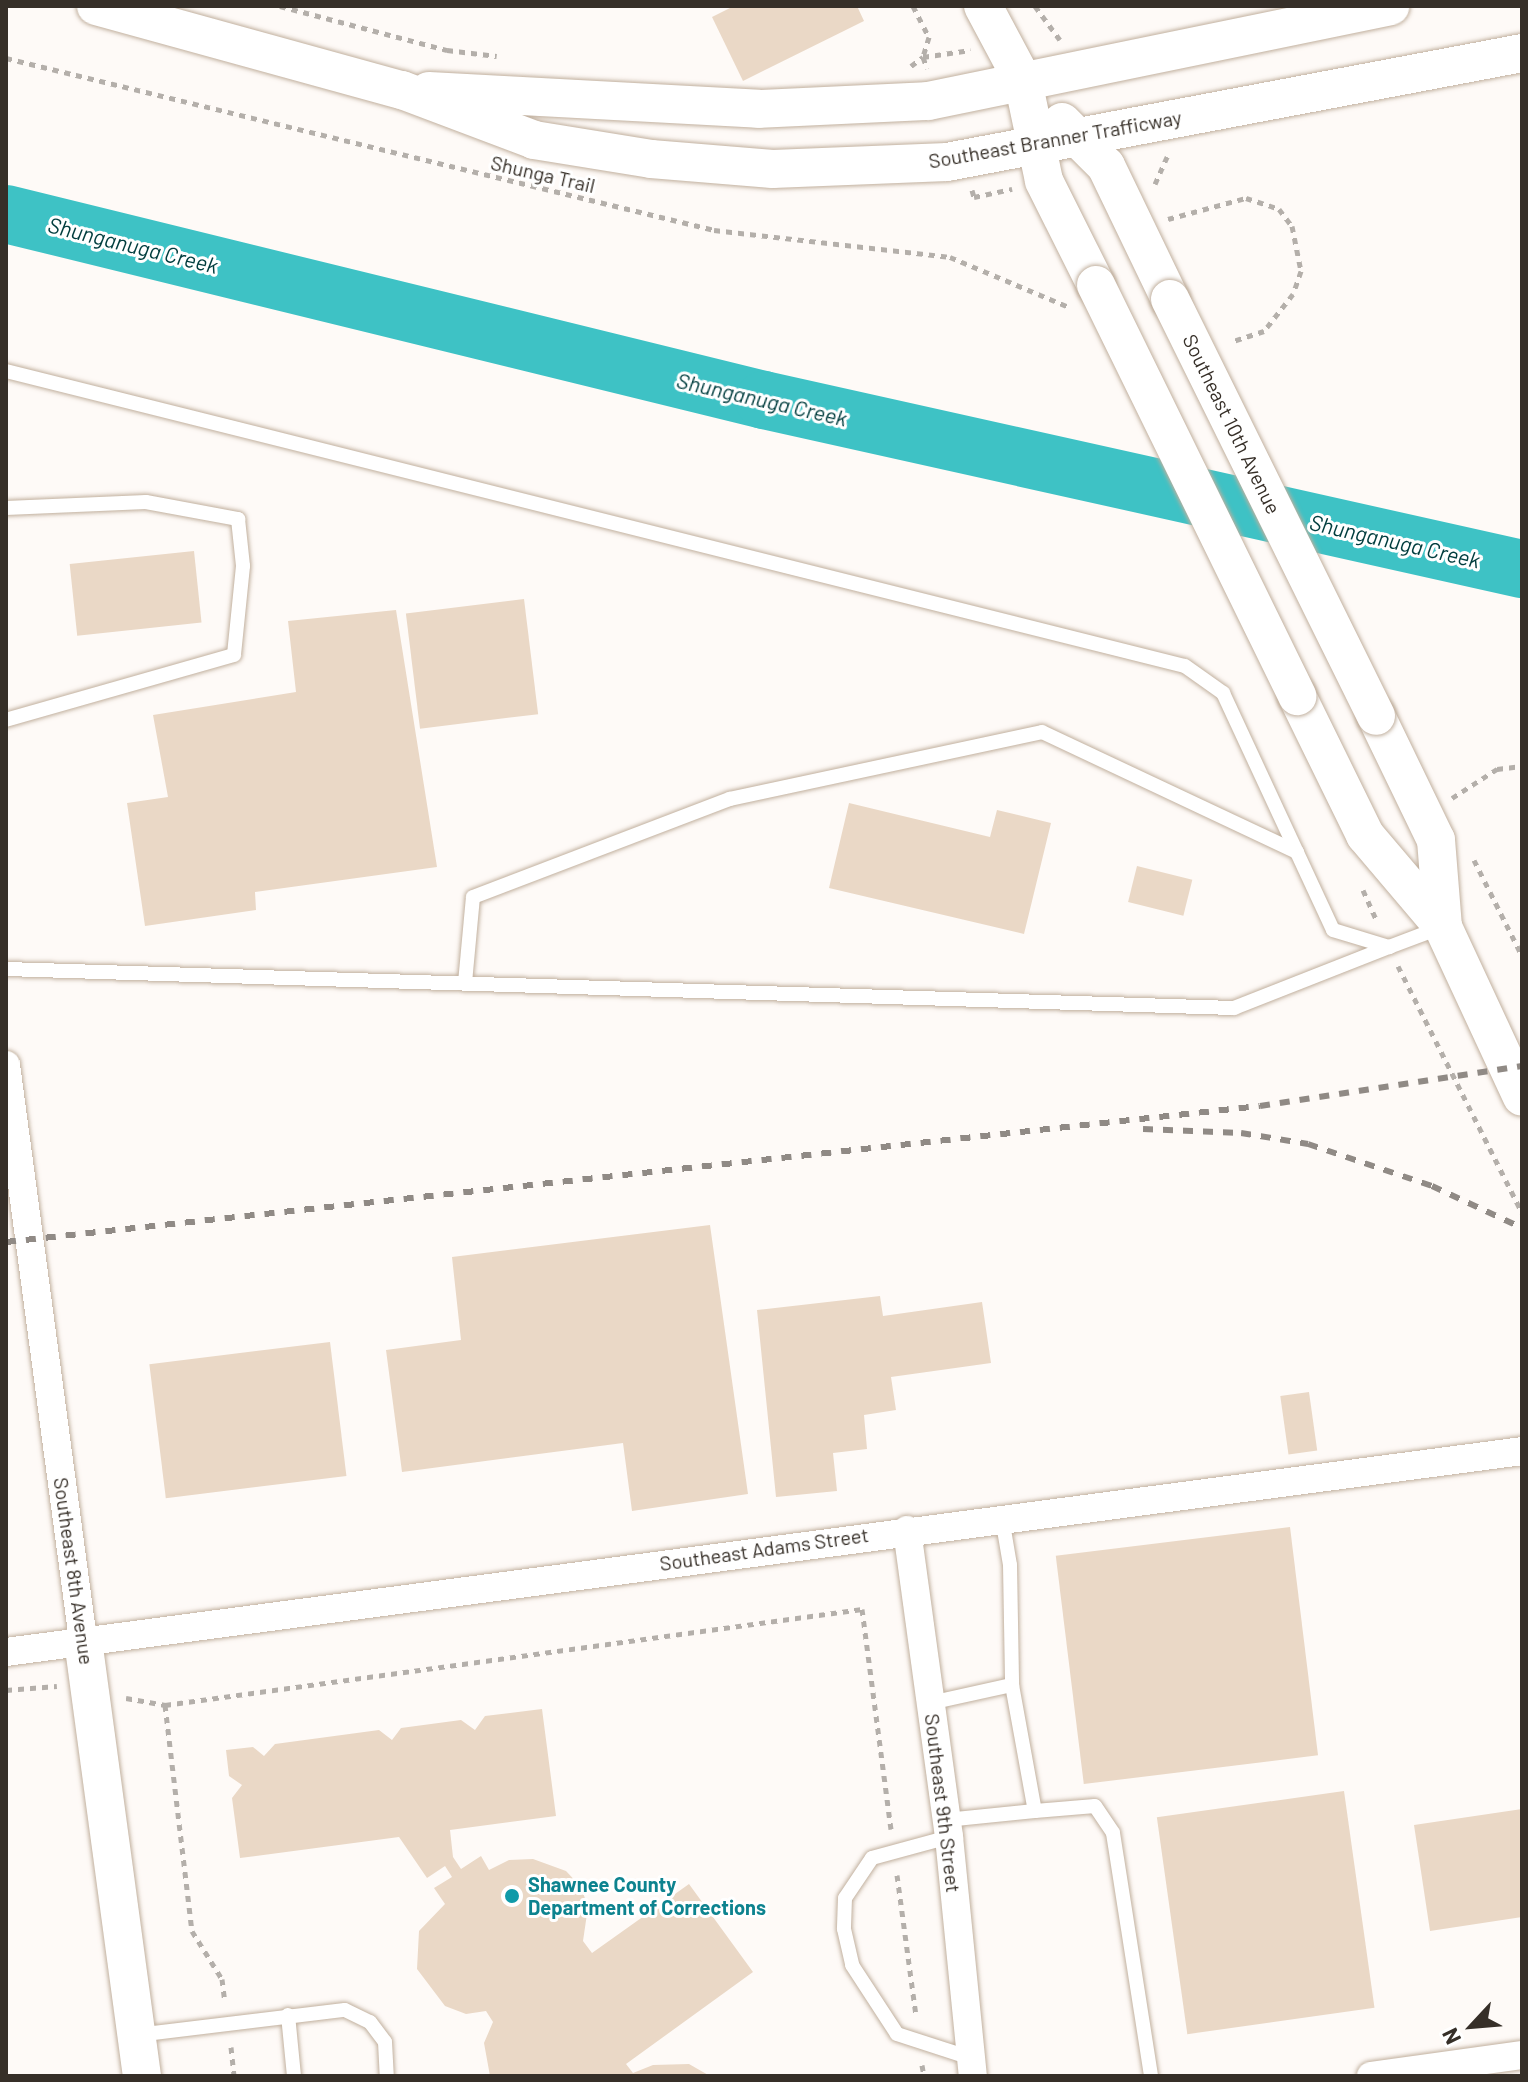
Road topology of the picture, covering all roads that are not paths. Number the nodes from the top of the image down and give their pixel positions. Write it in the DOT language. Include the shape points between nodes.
graph roads {
  1 [pos="96,6"];
  2 [pos="983,6"];
  3 [pos="1390,6"];
  4 [pos="185,18"];
  5 [pos="1522,53"];
  6 [pos="1023,81"];
  7 [pos="402,90"];
  8 [pos="1077,137"];
  9 [pos="1035,145"];
  10 [pos="6,371"];
  11 [pos="6,508"];
  12 [pos="6,720"];
  13 [pos="1297,852"];
  14 [pos="1443,927"];
  15 [pos="1389,947"];
  16 [pos="6,969"];
  17 [pos="465,983"];
  18 [pos="6,1065"];
  19 [pos="1522,1097"];
  20 [pos="1522,1451"];
  21 [pos="1002,1518"];
  22 [pos="907,1530"];
  23 [pos="83,1640"];
  24 [pos="6,1652"];
  25 [pos="1012,1685"];
  26 [pos="930,1703"];
  27 [pos="1035,1811"];
  28 [pos="947,1829"];
  29 [pos="288,2015"];
  30 [pos="137,2035"];
  31 [pos="1522,2055"];
  32 [pos="972,2067"];
  33 [pos="142,2076"];
  34 [pos="294,2076"];
  35 [pos="387,2076"];
  36 [pos="1151,2076"];
  37 [pos="1371,2076"];
  1 -- 4 [label="main road, Southeast Branner Trafficway"];
  2 -- 6 [label="main road, Southeast 10th Avenue"];
  3 -- 6 [label="main road, Southeast Branner Trafficway"];
  4 -- 7 [label="main road, Southeast Branner Trafficway"];
  5 -- 8 [label="main road, Southeast Branner Trafficway"];
  6 -- 7 [label="main road, Southeast Branner Trafficway" via="928,101 786,108"];
  6 -- 8 [label="main road, Southeast 10th Avenue"];
  6 -- 9 [label="main road, Southeast 10th Avenue"];
  7 -- 9 [label="main road, Southeast Branner Trafficway" via="534,140 711,165 773,169 947,162"];
  8 -- 9 [label="main road, Southeast Branner Trafficway"];
  8 -- 14 [label="main road, Southeast 10th Avenue, bridge" via="1106,166 1436,840"];
  9 -- 14 [label="main road, Southeast 10th Avenue, bridge" via="1084,297 1297,696 1365,835"];
  10 -- 13 [label="lane" via="1185,666 1223,693"];
  11 -- 12 [label="lane" via="146,502 238,519 243,566 234,655"];
  13 -- 15 [label="lane" via="1333,930"];
  13 -- 17 [label="lane" via="1042,732 730,799 473,897"];
  14 -- 15 [label="lane"];
  14 -- 19 [label="main road, Southeast 10th Avenue"];
  15 -- 17 [label="lane" via="1234,1008"];
  16 -- 17 [label="lane"];
  18 -- 23 [label="street, Southeast 8th Avenue"];
  20 -- 21 [label="street, Southeast Adams Street"];
  21 -- 22 [label="street, Southeast Adams Street"];
  21 -- 25 [label="lane" via="1010,1565"];
  22 -- 23 [label="street, Southeast Adams Street"];
  22 -- 26 [label="street, Southeast 9th Street"];
  23 -- 24 [label="street, Southeast Adams Street"];
  23 -- 30 [label="main road, Southeast 8th Avenue"];
  25 -- 26 [label="lane"];
  25 -- 27 [label="lane"];
  26 -- 28 [label="street, Southeast 9th Street"];
  27 -- 28 [label="lane"];
  27 -- 36 [label="lane" via="1095,1806 1113,1833"];
  28 -- 32 [label="street, Southeast 9th Street"];
  28 -- 32 [label="lane" via="872,1858 845,1898 844,1929 852,1965 897,2034"];
  29 -- 30 [label="lane"];
  29 -- 34 [label="lane"];
  29 -- 35 [label="lane" via="345,2010 370,2022 385,2042"];
  30 -- 33 [label="main road, Southeast 8th Avenue"];
  31 -- 37 [label="street"];
}
